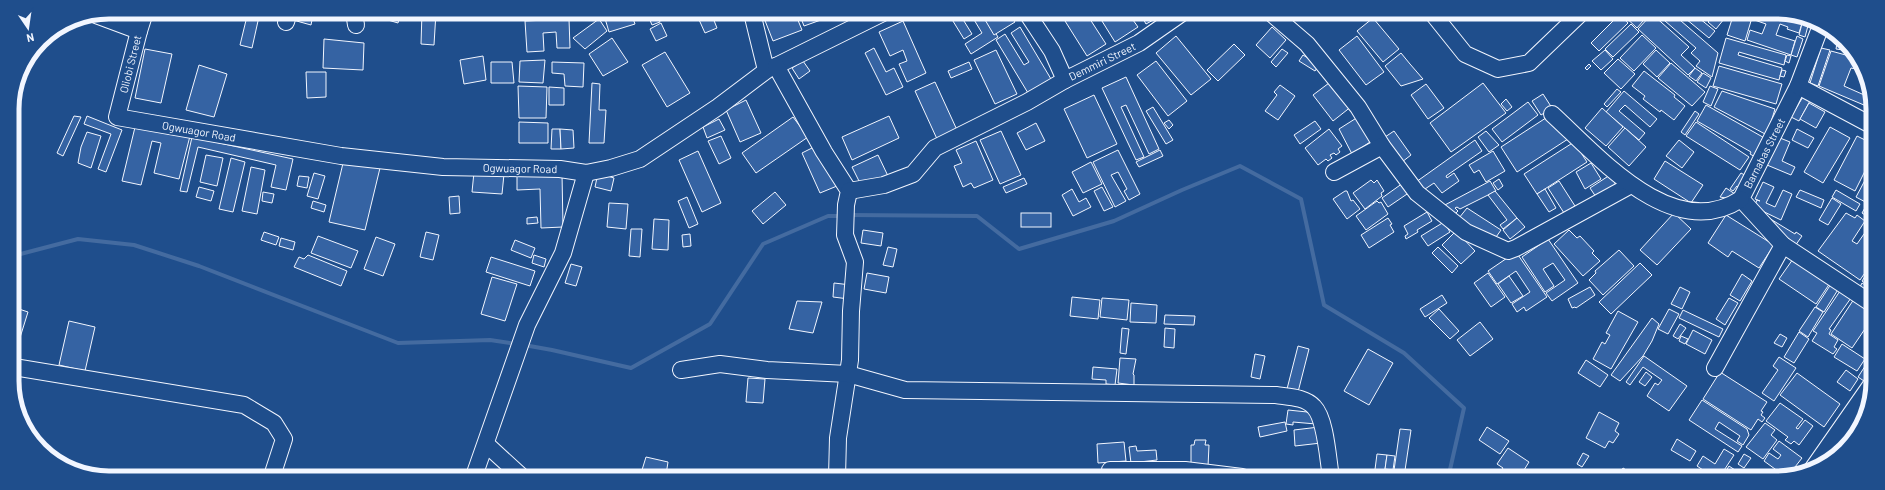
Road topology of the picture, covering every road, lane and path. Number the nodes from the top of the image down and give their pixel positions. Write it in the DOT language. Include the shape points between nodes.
graph roads {
  1 [pos="107,19"];
  2 [pos="142,19"];
  3 [pos="754,19"];
  4 [pos="872,19"];
  5 [pos="1031,19"];
  6 [pos="1173,19"];
  7 [pos="1278,19"];
  8 [pos="1436,19"];
  9 [pos="1575,19"];
  10 [pos="1819,30"];
  11 [pos="138,31"];
  12 [pos="771,68"];
  13 [pos="1065,80"];
  14 [pos="1798,86"];
  15 [pos="1552,114"];
  16 [pos="117,117"];
  17 [pos="1866,122"];
  18 [pos="1382,146"];
  19 [pos="1334,172"];
  20 [pos="586,173"];
  21 [pos="1631,185"];
  22 [pos="849,191"];
  23 [pos="1741,199"];
  24 [pos="1783,245"];
  25 [pos="1866,300"];
  26 [pos="19,368"];
  27 [pos="1715,368"];
  28 [pos="681,370"];
  29 [pos="848,374"];
  30 [pos="1865,394"];
  31 [pos="486,444"];
  32 [pos="1820,460"];
  33 [pos="1110,470"];
  34 [pos="274,471"];
  35 [pos="476,471"];
  36 [pos="516,471"];
  37 [pos="837,471"];
  38 [pos="1193,471"];
  39 [pos="1330,471"];
  1 -- 11 [label="street"];
  2 -- 11 [label="street, Oliobi Street"];
  3 -- 12 [label="street"];
  4 -- 12 [label="street, Ogwuagor Road"];
  5 -- 13 [label="street, Demmiri Street" via="1052,51"];
  6 -- 13 [label="street, Demmiri Street" via="1139,43"];
  7 -- 18 [label="street" via="1307,44 1358,107"];
  8 -- 9 [label="street" via="1465,54 1498,69 1529,63"];
  10 -- 14 [label="street, Barnabas Street"];
  11 -- 16 [label="street, Oliobi Street"];
  12 -- 20 [label="street, Ogwuagor Road" via="640,159"];
  12 -- 22 [label="street"];
  13 -- 22 [label="street" via="935,148 913,174 884,186"];
  14 -- 17 [label="street"];
  14 -- 23 [label="street, Barnabas Street"];
  15 -- 21 [label="street"];
  16 -- 20 [label="street, Ogwuagor Road" via="341,156 443,167 553,168"];
  18 -- 19 [label="street"];
  18 -- 21 [label="street" via="1417,193 1466,232 1508,251"];
  20 -- 31 [label="street" via="563,253 527,325"];
  21 -- 23 [label="street" via="1653,199 1690,211 1715,210 1730,206"];
  22 -- 29 [label="street" via="845,234 855,262"];
  23 -- 24 [label="street, Barnabas Street"];
  24 -- 25 [label="street, Barnabas Street"];
  24 -- 27 [label="street"];
  26 -- 34 [label="street" via="244,405 274,423 284,439"];
  28 -- 29 [label="street" via="720,364 767,370"];
  29 -- 37 [label="street" via="838,438"];
  29 -- 39 [label="street" via="904,390 1292,397 1304,400 1317,411 1322,422"];
  30 -- 32 [label="street"];
  31 -- 35 [label="street"];
  31 -- 36 [label="street"];
  33 -- 38 [label="street"];
}
